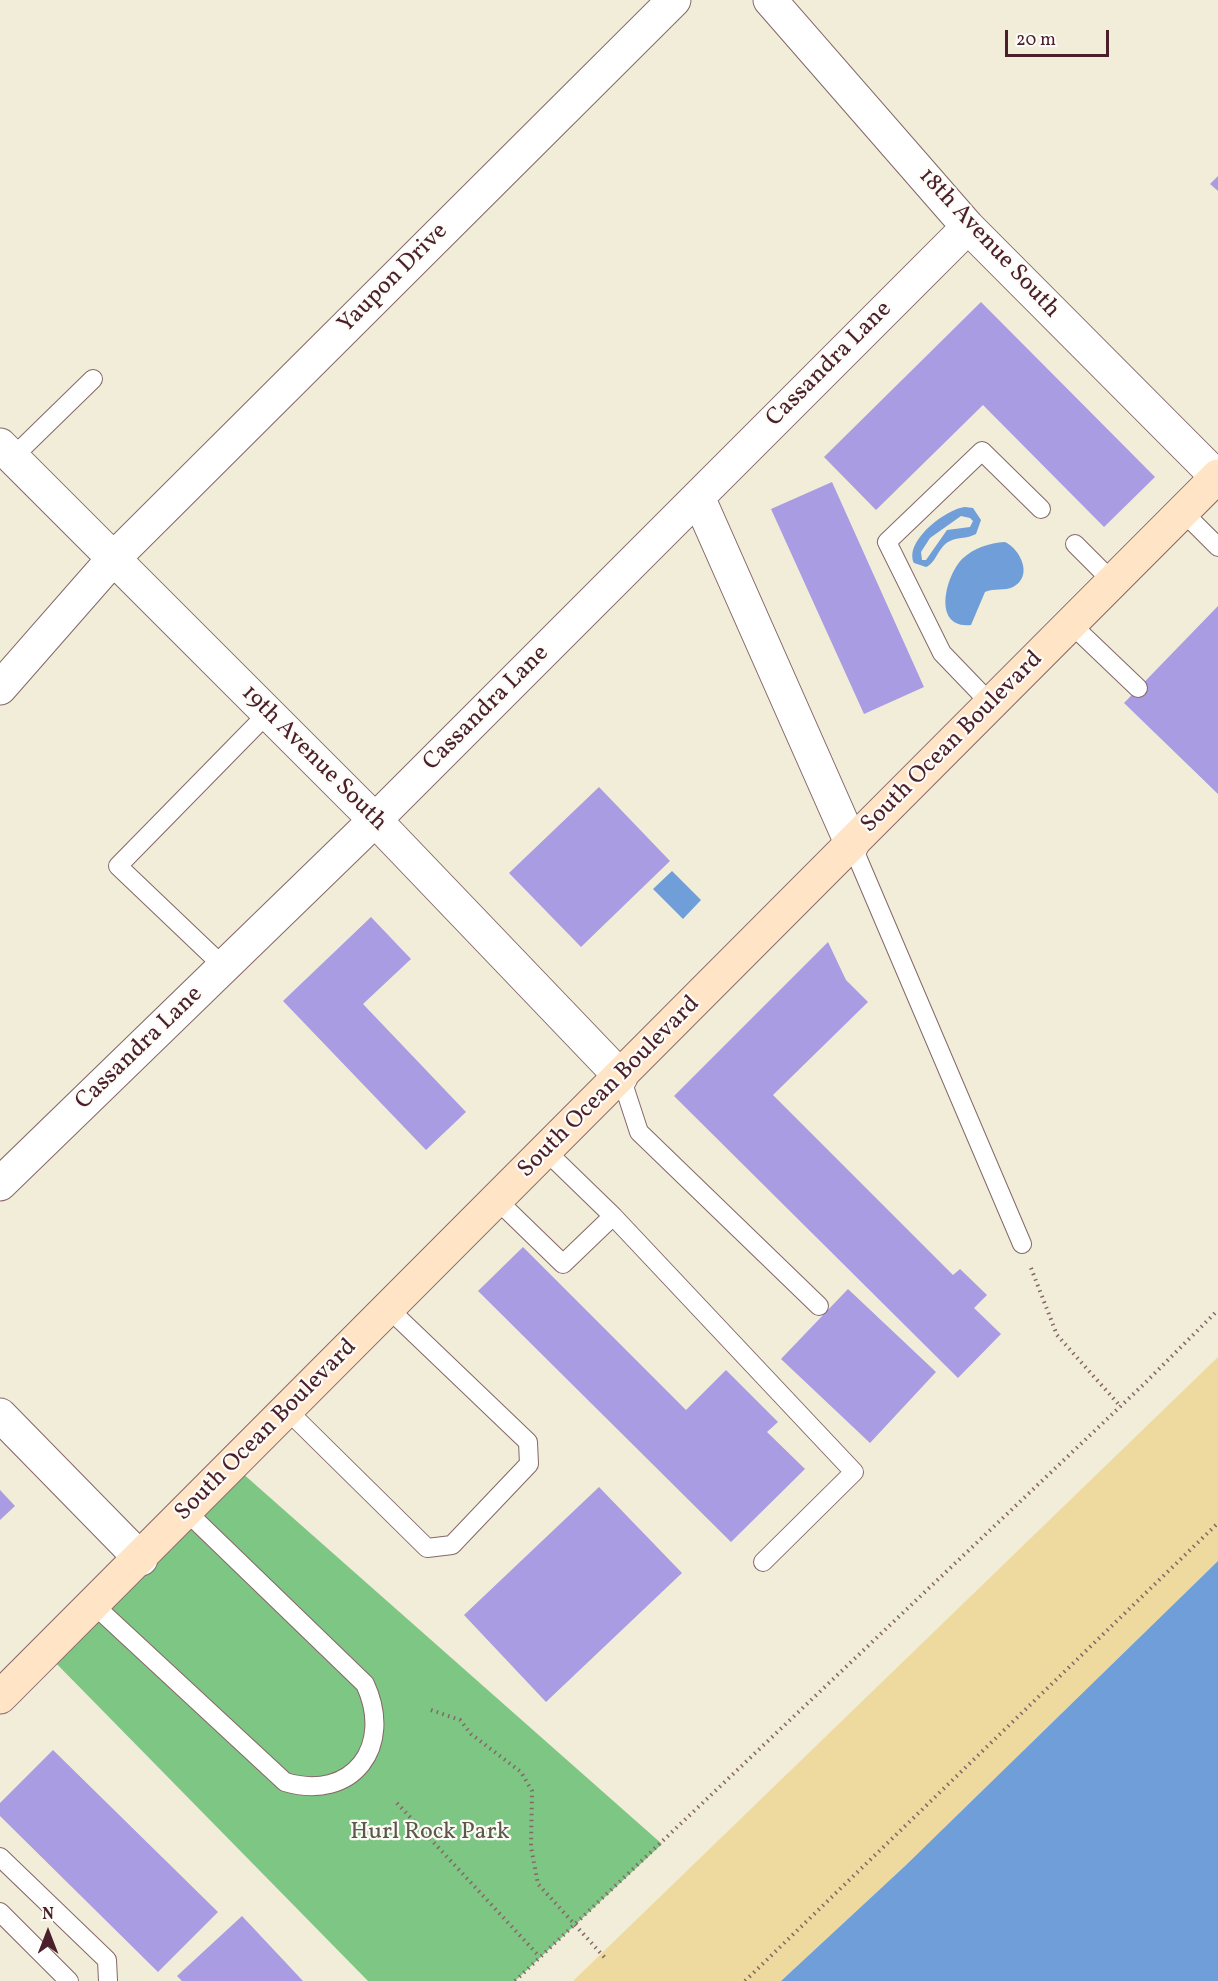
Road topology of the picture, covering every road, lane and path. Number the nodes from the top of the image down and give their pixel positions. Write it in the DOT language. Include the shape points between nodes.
graph roads {
  1 [pos="674,0"];
  2 [pos="770,0"];
  3 [pos="968,227"];
  4 [pos="93,379"];
  5 [pos="6,452"];
  6 [pos="1218,477"];
  7 [pos="698,497"];
  8 [pos="1041,509"];
  9 [pos="1183,512"];
  10 [pos="1075,544"];
  11 [pos="1218,548"];
  12 [pos="113,559"];
  13 [pos="1113,582"];
  14 [pos="1071,624"];
  15 [pos="0,688"];
  16 [pos="1138,688"];
  17 [pos="992,705"];
  18 [pos="268,713"];
  19 [pos="375,820"];
  20 [pos="852,844"];
  21 [pos="224,967"];
  22 [pos="621,1077"];
  23 [pos="547,1152"];
  24 [pos="0,1184"];
  25 [pos="497,1200"];
  26 [pos="613,1216"];
  27 [pos="1022,1244"];
  28 [pos="819,1306"];
  29 [pos="389,1309"];
  30 [pos="1218,1310"];
  31 [pos="1121,1407"];
  32 [pos="287,1410"];
  33 [pos="0,1415"];
  34 [pos="186,1511"];
  35 [pos="1218,1524"];
  36 [pos="141,1559"];
  37 [pos="763,1562"];
  38 [pos="93,1604"];
  39 [pos="0,1697"];
  40 [pos="431,1710"];
  41 [pos="397,1803"];
  42 [pos="0,1857"];
  43 [pos="0,1912"];
  44 [pos="576,1926"];
  45 [pos="539,1956"];
  46 [pos="606,1959"];
  47 [pos="69,1981"];
  48 [pos="108,1981"];
  49 [pos="515,1981"];
  50 [pos="745,1981"];
  1 -- 12 [label="street, Yaupon Drive"];
  2 -- 3 [label="street, 18th Avenue South"];
  3 -- 6 [label="street, 18th Avenue South"];
  3 -- 7 [label="street, Cassandra Lane"];
  4 -- 5 [label="lane"];
  5 -- 12 [label="street, 19th Avenue South"];
  6 -- 9 [label="main road, South Ocean Boulevard"];
  7 -- 19 [label="street, Cassandra Lane"];
  7 -- 20 [label="street"];
  8 -- 17 [label="lane" via="982,451 887,542 942,653"];
  9 -- 11 [label="lane"];
  9 -- 13 [label="main road, South Ocean Boulevard"];
  10 -- 13 [label="lane"];
  12 -- 15 [label="street, Yaupon Drive"];
  12 -- 18 [label="street, 19th Avenue South"];
  13 -- 14 [label="main road, South Ocean Boulevard"];
  14 -- 16 [label="lane"];
  14 -- 17 [label="main road, South Ocean Boulevard"];
  17 -- 20 [label="main road, South Ocean Boulevard"];
  18 -- 19 [label="street, 19th Avenue South"];
  18 -- 21 [label="lane" via="118,866"];
  19 -- 21 [label="street, Cassandra Lane"];
  19 -- 22 [label="street, 19th Avenue South"];
  20 -- 22 [label="main road, South Ocean Boulevard"];
  20 -- 27 [label="lane"];
  21 -- 24 [label="street, Cassandra Lane"];
  22 -- 23 [label="main road, South Ocean Boulevard"];
  22 -- 28 [label="lane" via="639,1132"];
  23 -- 25 [label="main road, South Ocean Boulevard"];
  23 -- 26 [label="lane"];
  25 -- 26 [label="lane" via="563,1264"];
  25 -- 29 [label="main road, South Ocean Boulevard"];
  26 -- 37 [label="lane" via="854,1472"];
  27 -- 31 [label="path" via="1057,1335"];
  29 -- 32 [label="main road, South Ocean Boulevard"];
  29 -- 32 [label="lane" via="528,1442 529,1464 452,1545 428,1548"];
  30 -- 31 [label="path"];
  31 -- 44 [label="path"];
  32 -- 34 [label="main road, South Ocean Boulevard"];
  33 -- 36 [label="street"];
  34 -- 36 [label="main road, South Ocean Boulevard"];
  34 -- 38 [label="lane" via="365,1684 376,1729 372,1746 360,1766 340,1783 314,1787 285,1782"];
  35 -- 50 [label="path"];
  36 -- 38 [label="main road, South Ocean Boulevard"];
  38 -- 39 [label="main road, South Ocean Boulevard"];
  40 -- 44 [label="path" via="460,1720 471,1734 521,1772 532,1791 531,1847 538,1884"];
  41 -- 45 [label="path"];
  42 -- 48 [label="lane" via="107,1960"];
  43 -- 47 [label="lane"];
  44 -- 45 [label="path"];
  44 -- 46 [label="path"];
  45 -- 49 [label="path"];
}
